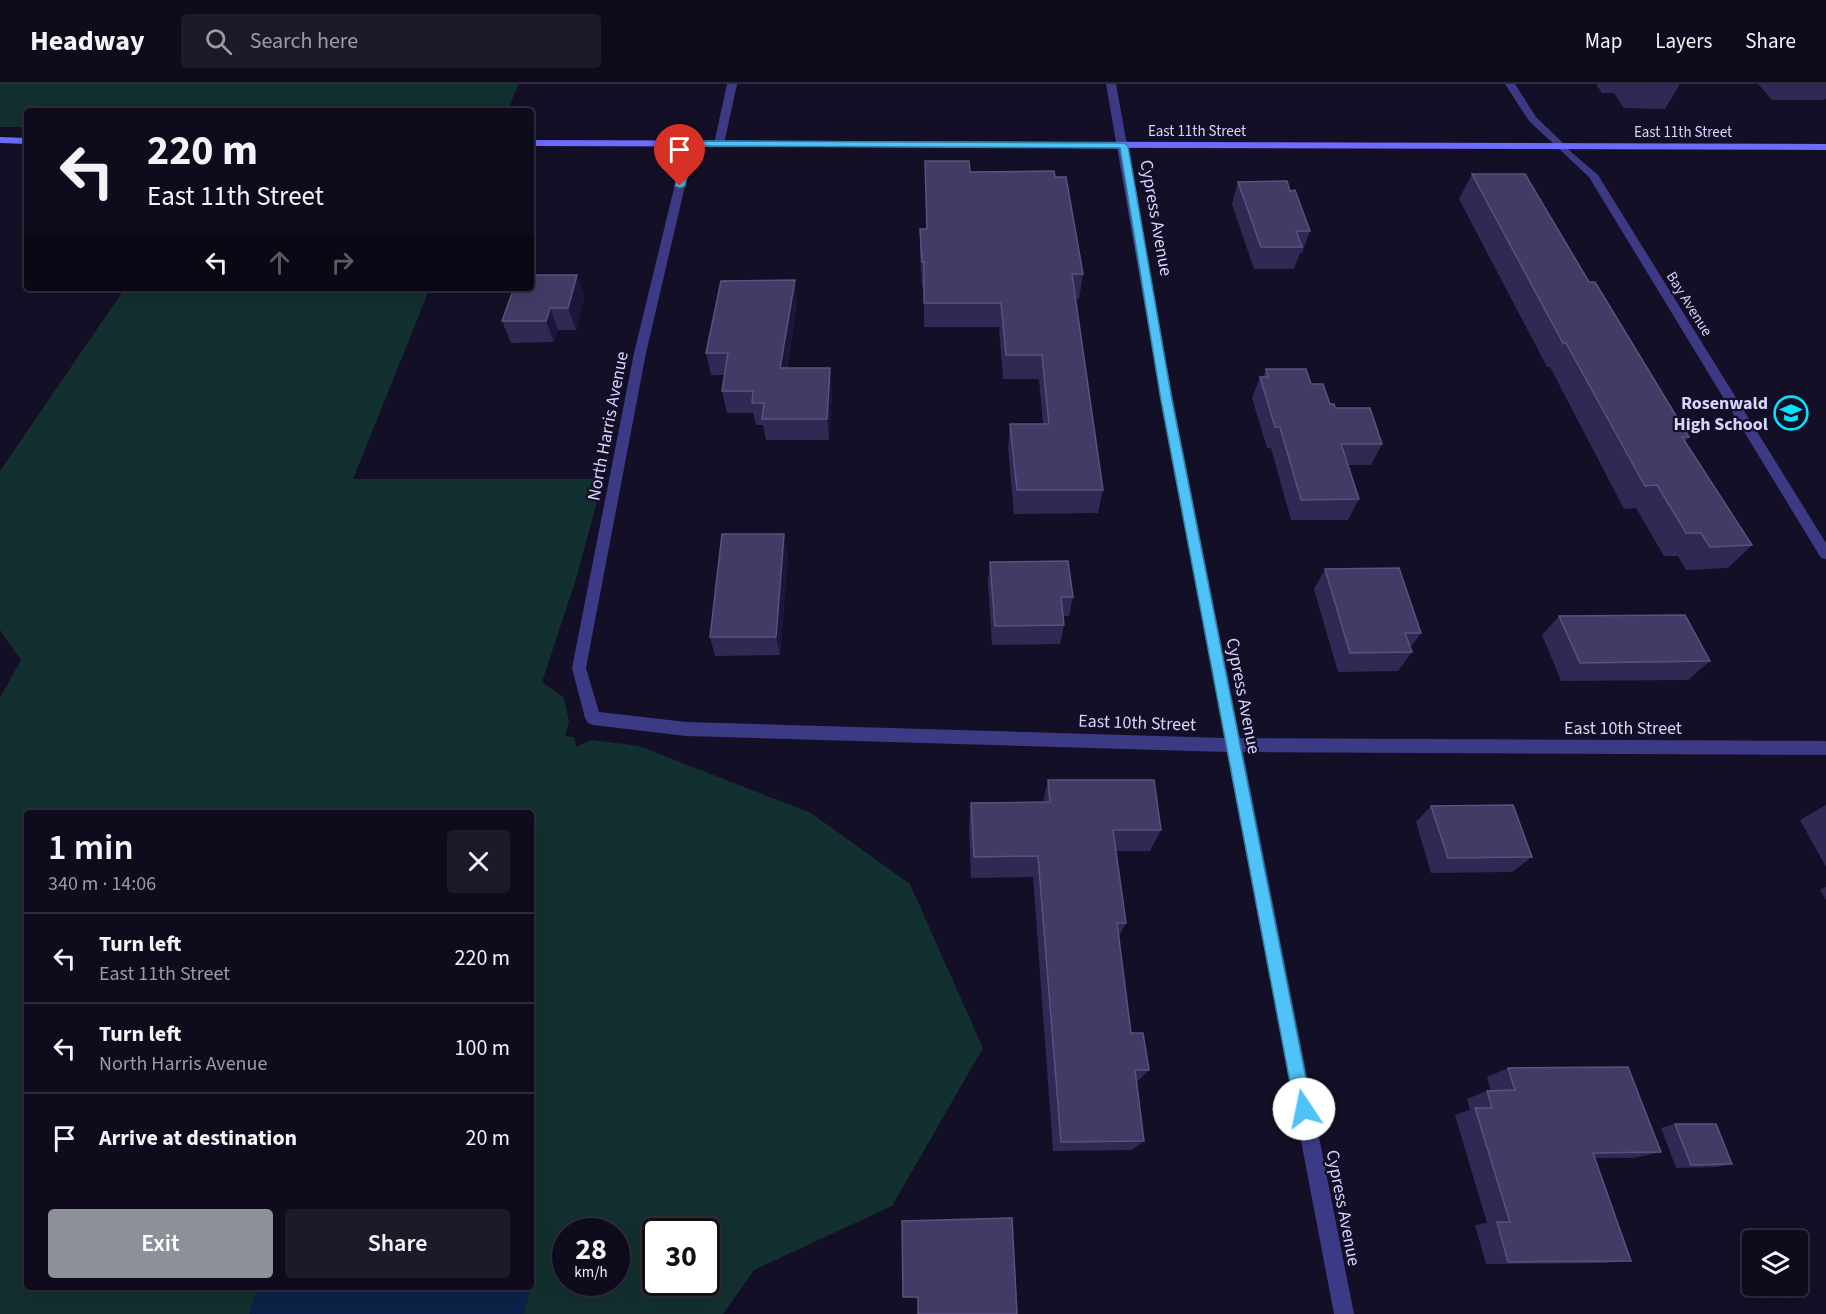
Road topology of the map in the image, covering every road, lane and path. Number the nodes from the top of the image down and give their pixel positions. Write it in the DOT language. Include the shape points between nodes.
graph roads {
  1 [pos="732,84"];
  2 [pos="1111,84"];
  3 [pos="1510,84"];
  4 [pos="0,140"];
  5 [pos="24,141"];
  6 [pos="534,143"];
  7 [pos="690,143"];
  8 [pos="719,144"];
  9 [pos="1124,146"];
  10 [pos="1562,147"];
  11 [pos="1826,147"];
  12 [pos="1826,554"];
  13 [pos="593,718"];
  14 [pos="1232,745"];
  15 [pos="1826,748"];
  16 [pos="1344,1314"];
  1 -- 8 [label="street"];
  2 -- 9 [label="street, Cypress Avenue"];
  3 -- 10 [label="street, Bay Avenue" via="1532,119"];
  4 -- 5 [label="main road"];
  6 -- 7 [label="main road, East 11th Street"];
  7 -- 8 [label="main road, East 11th Street"];
  7 -- 13 [label="street, North Harris Avenue" via="640,353 579,668"];
  8 -- 9 [label="main road, East 11th Street"];
  9 -- 10 [label="main road, East 11th Street"];
  9 -- 14 [label="street, Cypress Avenue"];
  10 -- 11 [label="main road, East 11th Street"];
  10 -- 12 [label="street, Bay Avenue" via="1593,175"];
  13 -- 14 [label="street, East 10th Street" via="686,729"];
  14 -- 15 [label="street, East 10th Street"];
  14 -- 16 [label="street, Cypress Avenue"];
}
